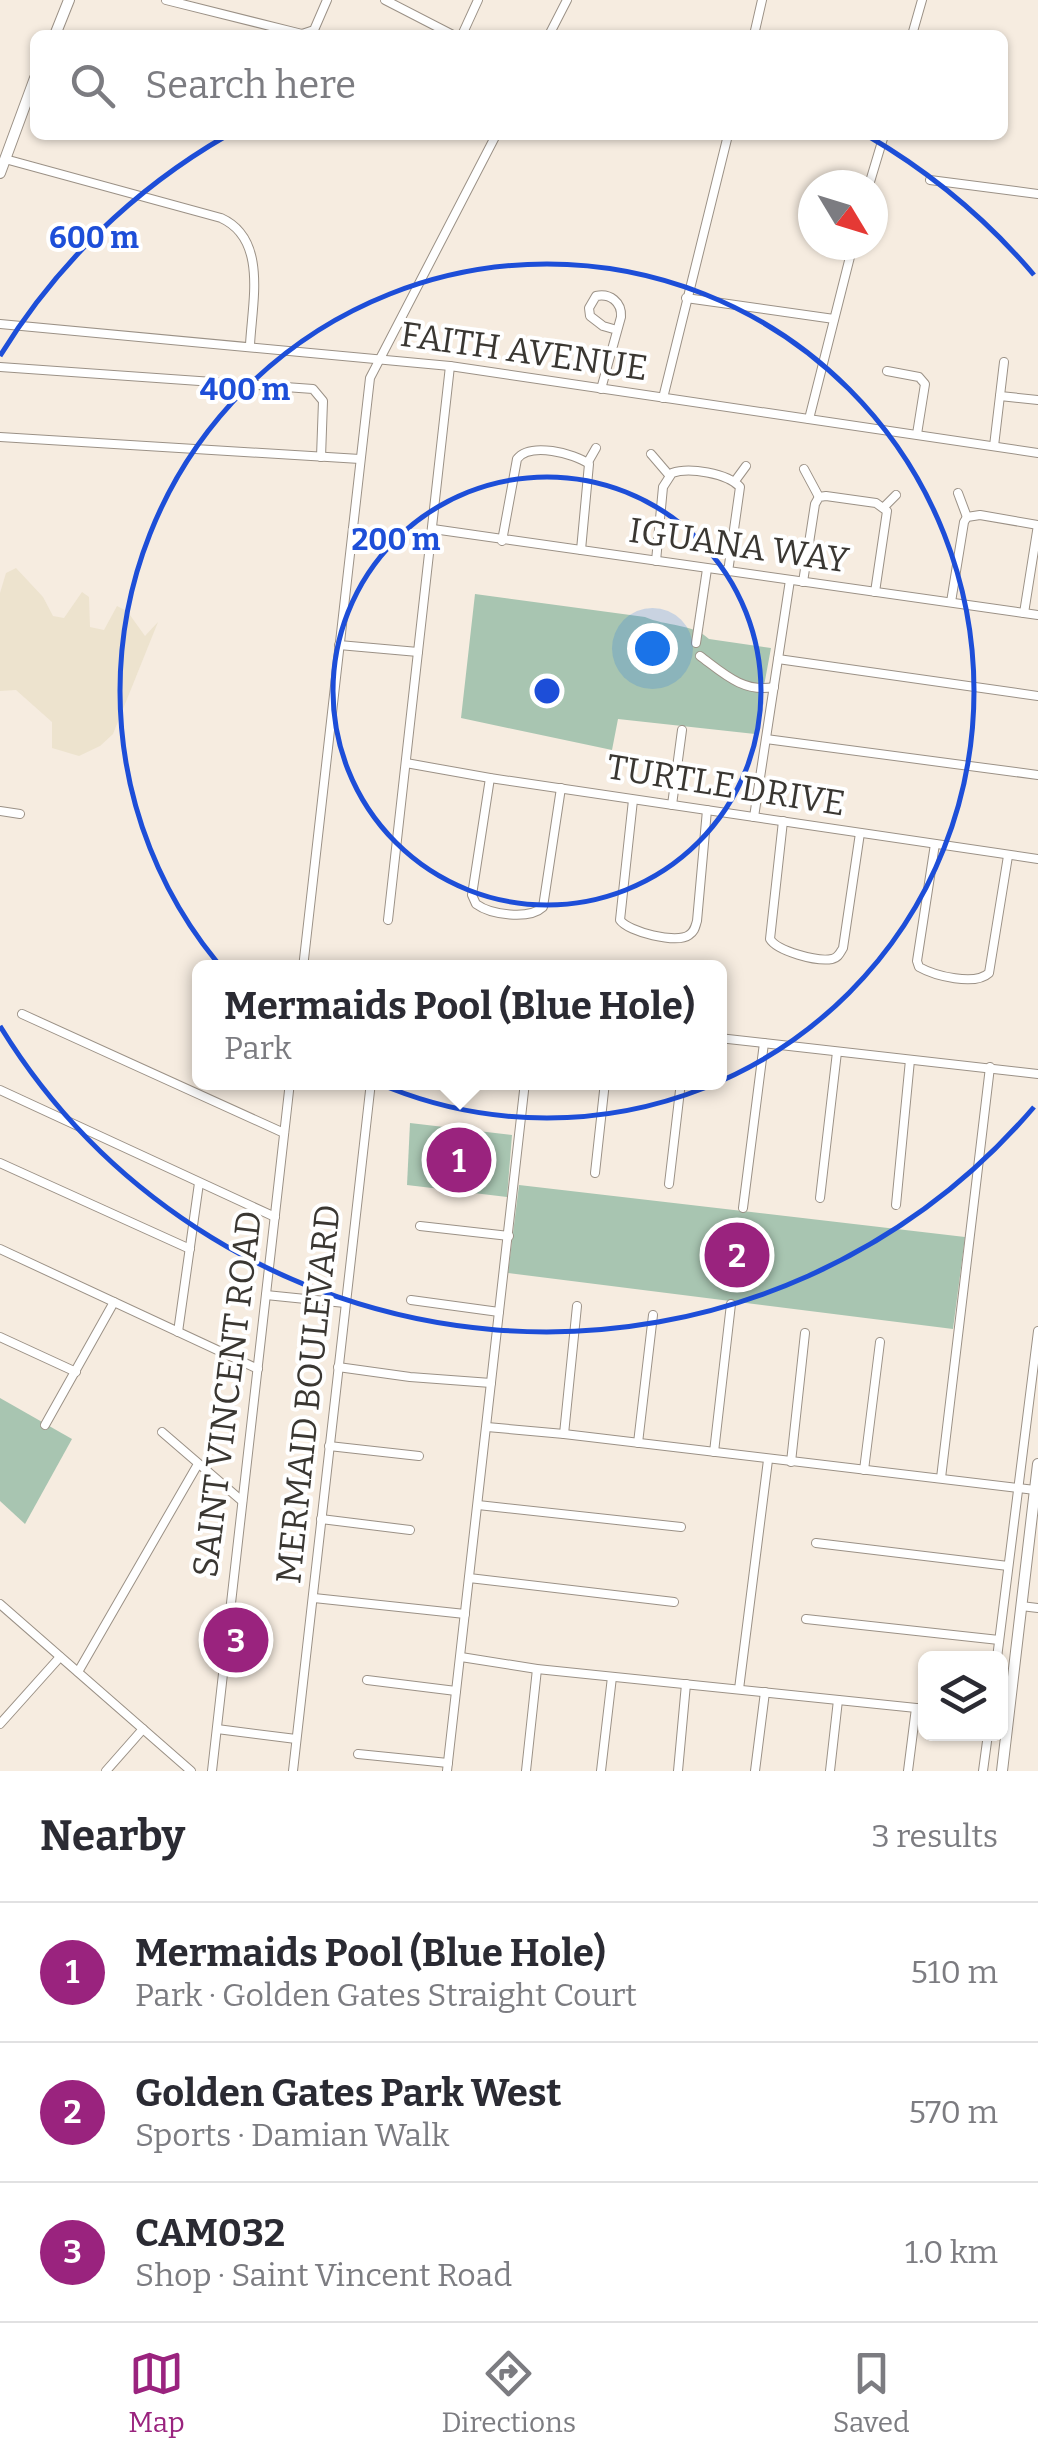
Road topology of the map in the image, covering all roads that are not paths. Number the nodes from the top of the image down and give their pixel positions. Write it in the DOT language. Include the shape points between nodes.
graph roads {
  1 [pos="68,0"];
  2 [pos="166,0"];
  3 [pos="327,0"];
  4 [pos="385,0"];
  5 [pos="478,0"];
  6 [pos="567,0"];
  7 [pos="749,0"];
  8 [pos="922,0"];
  9 [pos="762,2"];
  10 [pos="57,30"];
  11 [pos="289,30"];
  12 [pos="311,30"];
  13 [pos="443,30"];
  14 [pos="464,30"];
  15 [pos="552,30"];
  16 [pos="755,30"];
  17 [pos="913,30"];
  18 [pos="30,91"];
  19 [pos="493,140"];
  20 [pos="727,140"];
  21 [pos="883,140"];
  22 [pos="4,158"];
  23 [pos="874,170"];
  24 [pos="0,173"];
  25 [pos="930,180"];
  26 [pos="1038,194"];
  27 [pos="849,260"];
  28 [pos="686,298"];
  29 [pos="834,319"];
  30 [pos="0,324"];
  31 [pos="617,330"];
  32 [pos="250,345"];
  33 [pos="379,358"];
  34 [pos="1004,362"];
  35 [pos="450,366"];
  36 [pos="0,367"];
  37 [pos="887,371"];
  38 [pos="601,390"];
  39 [pos="1000,396"];
  40 [pos="663,398"];
  41 [pos="1038,400"];
  42 [pos="808,418"];
  43 [pos="918,434"];
  44 [pos="0,437"];
  45 [pos="516,440"];
  46 [pos="994,446"];
  47 [pos="596,448"];
  48 [pos="1038,453"];
  49 [pos="520,454"];
  50 [pos="651,454"];
  51 [pos="321,457"];
  52 [pos="360,459"];
  53 [pos="588,462"];
  54 [pos="746,466"];
  55 [pos="804,469"];
  56 [pos="669,474"];
  57 [pos="735,482"];
  58 [pos="958,493"];
  59 [pos="896,495"];
  60 [pos="818,497"];
  61 [pos="884,507"];
  62 [pos="967,517"];
  63 [pos="1038,525"];
  64 [pos="433,529"];
  65 [pos="502,540"];
  66 [pos="582,550"];
  67 [pos="656,560"];
  68 [pos="706,569"];
  69 [pos="728,572"];
  70 [pos="790,580"];
  71 [pos="803,582"];
  72 [pos="874,592"];
  73 [pos="951,602"];
  74 [pos="1024,613"];
  75 [pos="1038,615"];
  76 [pos="696,642"];
  77 [pos="339,645"];
  78 [pos="418,652"];
  79 [pos="700,656"];
  80 [pos="778,659"];
  81 [pos="774,687"];
  82 [pos="1038,696"];
  83 [pos="682,730"];
  84 [pos="766,739"];
  85 [pos="406,763"];
  86 [pos="1038,776"];
  87 [pos="490,778"];
  88 [pos="561,788"];
  89 [pos="633,800"];
  90 [pos="672,806"];
  91 [pos="706,810"];
  92 [pos="0,811"];
  93 [pos="20,814"];
  94 [pos="754,817"];
  95 [pos="783,822"];
  96 [pos="860,833"];
  97 [pos="935,844"];
  98 [pos="1008,856"];
  99 [pos="1038,859"];
  100 [pos="388,920"];
  101 [pos="304,960"];
  102 [pos="22,1014"];
  103 [pos="727,1039"];
  104 [pos="764,1043"];
  105 [pos="838,1052"];
  106 [pos="910,1060"];
  107 [pos="990,1067"];
  108 [pos="1038,1074"];
  109 [pos="0,1090"];
  110 [pos="289,1090"];
  111 [pos="369,1090"];
  112 [pos="524,1090"];
  113 [pos="603,1090"];
  114 [pos="680,1090"];
  115 [pos="284,1132"];
  116 [pos="1,1167"];
  117 [pos="595,1173"];
  118 [pos="199,1183"];
  119 [pos="670,1184"];
  120 [pos="820,1198"];
  121 [pos="896,1205"];
  122 [pos="743,1208"];
  123 [pos="275,1217"];
  124 [pos="420,1226"];
  125 [pos="509,1236"];
  126 [pos="0,1249"];
  127 [pos="190,1249"];
  128 [pos="266,1295"];
  129 [pos="411,1300"];
  130 [pos="114,1302"];
  131 [pos="345,1303"];
  132 [pos="731,1304"];
  133 [pos="578,1306"];
  134 [pos="500,1312"];
  135 [pos="653,1315"];
  136 [pos="1038,1331"];
  137 [pos="178,1332"];
  138 [pos="805,1333"];
  139 [pos="0,1337"];
  140 [pos="880,1342"];
  141 [pos="338,1367"];
  142 [pos="258,1369"];
  143 [pos="76,1372"];
  144 [pos="490,1383"];
  145 [pos="45,1425"];
  146 [pos="487,1428"];
  147 [pos="162,1432"];
  148 [pos="564,1434"];
  149 [pos="638,1444"];
  150 [pos="330,1446"];
  151 [pos="714,1452"];
  152 [pos="419,1456"];
  153 [pos="768,1460"];
  154 [pos="791,1462"];
  155 [pos="198,1464"];
  156 [pos="1038,1464"];
  157 [pos="864,1470"];
  158 [pos="941,1478"];
  159 [pos="1018,1487"];
  160 [pos="1035,1490"];
  161 [pos="242,1501"];
  162 [pos="478,1505"];
  163 [pos="1036,1505"];
  164 [pos="321,1519"];
  165 [pos="681,1527"];
  166 [pos="410,1530"];
  167 [pos="816,1543"];
  168 [pos="1008,1566"];
  169 [pos="469,1578"];
  170 [pos="314,1598"];
  171 [pos="674,1602"];
  172 [pos="0,1604"];
  173 [pos="1021,1606"];
  174 [pos="1038,1608"];
  175 [pos="465,1614"];
  176 [pos="806,1619"];
  177 [pos="999,1640"];
  178 [pos="998,1651"];
  179 [pos="60,1657"];
  180 [pos="461,1657"];
  181 [pos="537,1669"];
  182 [pos="78,1672"];
  183 [pos="612,1677"];
  184 [pos="367,1680"];
  185 [pos="686,1684"];
  186 [pos="738,1689"];
  187 [pos="456,1691"];
  188 [pos="765,1692"];
  189 [pos="1008,1698"];
  190 [pos="838,1700"];
  191 [pos="918,1709"];
  192 [pos="918,1723"];
  193 [pos="0,1724"];
  194 [pos="144,1729"];
  195 [pos="217,1729"];
  196 [pos="296,1739"];
  197 [pos="987,1741"];
  198 [pos="1004,1741"];
  199 [pos="358,1754"];
  200 [pos="447,1767"];
  201 [pos="106,1771"];
  202 [pos="191,1771"];
  203 [pos="212,1771"];
  204 [pos="293,1771"];
  205 [pos="526,1771"];
  206 [pos="601,1771"];
  207 [pos="678,1771"];
  208 [pos="754,1771"];
  209 [pos="830,1771"];
  210 [pos="908,1771"];
  211 [pos="984,1771"];
  212 [pos="1002,1771"];
  1 -- 10 [label="main road"];
  2 -- 11 [label="street"];
  3 -- 12 [label="street"];
  4 -- 13 [label="street"];
  5 -- 14 [label="street"];
  6 -- 15 [label="street"];
  7 -- 9 [label="street"];
  8 -- 17 [label="street"];
  9 -- 16 [label="street"];
  18 -- 22 [label="main road"];
  19 -- 33 [label="street"];
  20 -- 28 [label="street"];
  21 -- 23 [label="street"];
  22 -- 24 [label="main road"];
  22 -- 32 [label="street" via="234,225 253,257"];
  25 -- 26 [label="street"];
  27 -- 29 [label="street"];
  28 -- 29 [label="street"];
  28 -- 40 [label="street"];
  29 -- 42 [label="street"];
  30 -- 32 [label="street, FAITH AVENUE"];
  31 -- 31 [label="street" via="590,316 596,296 619,304"];
  31 -- 38 [label="street"];
  32 -- 33 [label="street, FAITH AVENUE"];
  33 -- 35 [label="street, FAITH AVENUE"];
  33 -- 52 [label="street" via="369,382"];
  34 -- 39 [label="street"];
  35 -- 38 [label="street, FAITH AVENUE"];
  35 -- 64 [label="street"];
  36 -- 51 [label="street" via="312,389 323,401"];
  37 -- 43 [label="street" via="925,384"];
  38 -- 40 [label="street, FAITH AVENUE"];
  39 -- 41 [label="street"];
  39 -- 46 [label="street"];
  40 -- 42 [label="street, FAITH AVENUE"];
  42 -- 43 [label="street, FAITH AVENUE"];
  43 -- 46 [label="street, FAITH AVENUE"];
  44 -- 51 [label="street"];
  45 -- 49 [label="street"];
  46 -- 48 [label="street, FAITH AVENUE"];
  47 -- 53 [label="street"];
  49 -- 53 [label="street" via="533,450"];
  49 -- 65 [label="street"];
  50 -- 56 [label="street"];
  51 -- 52 [label="street"];
  52 -- 77 [label="street"];
  53 -- 66 [label="street"];
  54 -- 57 [label="street"];
  55 -- 60 [label="street"];
  56 -- 57 [label="street" via="682,470"];
  56 -- 67 [label="street"];
  57 -- 69 [label="street" via="740,494"];
  58 -- 62 [label="street"];
  59 -- 61 [label="street"];
  60 -- 61 [label="street"];
  60 -- 71 [label="street"];
  61 -- 72 [label="street" via="888,518"];
  62 -- 63 [label="street"];
  62 -- 73 [label="street"];
  63 -- 74 [label="street"];
  64 -- 65 [label="street, IGUANA WAY"];
  64 -- 78 [label="street"];
  65 -- 66 [label="street, IGUANA WAY"];
  66 -- 67 [label="street, IGUANA WAY"];
  67 -- 68 [label="street, IGUANA WAY"];
  68 -- 69 [label="street, IGUANA WAY"];
  68 -- 76 [label="street"];
  69 -- 70 [label="street, IGUANA WAY"];
  70 -- 71 [label="street, IGUANA WAY"];
  70 -- 80 [label="street"];
  71 -- 72 [label="street, IGUANA WAY"];
  72 -- 73 [label="street, IGUANA WAY"];
  73 -- 74 [label="street, IGUANA WAY"];
  74 -- 75 [label="street, IGUANA WAY"];
  77 -- 78 [label="street"];
  77 -- 101 [label="street"];
  78 -- 85 [label="street"];
  79 -- 81 [label="street" via="738,684"];
  80 -- 81 [label="street"];
  80 -- 82 [label="street"];
  81 -- 84 [label="street"];
  83 -- 90 [label="street"];
  84 -- 86 [label="street"];
  84 -- 94 [label="street"];
  85 -- 87 [label="street, TURTLE DRIVE"];
  85 -- 100 [label="street"];
  87 -- 88 [label="street, TURTLE DRIVE"];
  87 -- 88 [label="street" via="472,895 488,911 532,914 543,907"];
  88 -- 89 [label="street, TURTLE DRIVE"];
  89 -- 90 [label="street, TURTLE DRIVE"];
  89 -- 91 [label="street" via="620,917 627,928 651,934 684,938 696,928"];
  90 -- 91 [label="street, TURTLE DRIVE"];
  91 -- 94 [label="street, TURTLE DRIVE"];
  92 -- 93 [label="street"];
  94 -- 95 [label="street, TURTLE DRIVE"];
  95 -- 96 [label="street, TURTLE DRIVE"];
  95 -- 96 [label="street" via="770,939 780,950 830,959 843,948"];
  96 -- 97 [label="street, TURTLE DRIVE"];
  97 -- 98 [label="street, TURTLE DRIVE"];
  97 -- 98 [label="street" via="918,964 928,972 985,978"];
  98 -- 99 [label="street, TURTLE DRIVE"];
  102 -- 115 [label="street"];
  103 -- 104 [label="street"];
  104 -- 105 [label="street"];
  104 -- 122 [label="street"];
  105 -- 106 [label="street"];
  105 -- 120 [label="street"];
  106 -- 107 [label="street"];
  106 -- 121 [label="street"];
  107 -- 108 [label="street"];
  107 -- 158 [label="street"];
  109 -- 118 [label="street"];
  110 -- 115 [label="street, SAINT VINCENT ROAD"];
  111 -- 131 [label="street, MERMAID BOULEVARD"];
  112 -- 125 [label="street"];
  113 -- 117 [label="street"];
  114 -- 119 [label="street"];
  115 -- 123 [label="street, SAINT VINCENT ROAD"];
  116 -- 127 [label="street"];
  118 -- 123 [label="street"];
  118 -- 127 [label="street"];
  123 -- 128 [label="street, SAINT VINCENT ROAD"];
  124 -- 125 [label="street"];
  125 -- 134 [label="street"];
  126 -- 130 [label="street"];
  127 -- 137 [label="street"];
  128 -- 131 [label="street"];
  128 -- 142 [label="street, SAINT VINCENT ROAD"];
  129 -- 134 [label="street"];
  130 -- 137 [label="street"];
  130 -- 143 [label="street"];
  131 -- 141 [label="street, MERMAID BOULEVARD"];
  132 -- 151 [label="street"];
  133 -- 148 [label="street"];
  134 -- 144 [label="street"];
  135 -- 149 [label="street"];
  136 -- 159 [label="street"];
  137 -- 142 [label="street"];
  138 -- 154 [label="street"];
  139 -- 143 [label="street"];
  140 -- 157 [label="street"];
  141 -- 144 [label="street"];
  141 -- 150 [label="street, MERMAID BOULEVARD"];
  142 -- 161 [label="street, SAINT VINCENT ROAD"];
  143 -- 145 [label="street"];
  144 -- 146 [label="street"];
  146 -- 148 [label="street"];
  146 -- 162 [label="street"];
  147 -- 155 [label="street"];
  148 -- 149 [label="street"];
  149 -- 151 [label="street"];
  150 -- 152 [label="street"];
  150 -- 164 [label="street, MERMAID BOULEVARD"];
  151 -- 153 [label="street"];
  153 -- 154 [label="street"];
  153 -- 186 [label="street"];
  154 -- 157 [label="street"];
  155 -- 161 [label="street"];
  155 -- 182 [label="street"];
  156 -- 160 [label="main road"];
  157 -- 158 [label="street"];
  158 -- 159 [label="street"];
  159 -- 160 [label="street"];
  159 -- 168 [label="street"];
  160 -- 163 [label="main road"];
  161 -- 195 [label="street, SAINT VINCENT ROAD"];
  162 -- 165 [label="street"];
  162 -- 169 [label="street"];
  163 -- 173 [label="main road"];
  164 -- 166 [label="street"];
  164 -- 170 [label="street, MERMAID BOULEVARD"];
  167 -- 168 [label="street"];
  168 -- 177 [label="street"];
  169 -- 171 [label="street"];
  169 -- 175 [label="street"];
  170 -- 175 [label="street"];
  170 -- 196 [label="street, MERMAID BOULEVARD"];
  172 -- 179 [label="street"];
  173 -- 174 [label="street"];
  173 -- 189 [label="main road"];
  175 -- 180 [label="street"];
  176 -- 177 [label="street"];
  177 -- 178 [label="street"];
  179 -- 182 [label="street"];
  179 -- 193 [label="street"];
  180 -- 181 [label="street"];
  180 -- 187 [label="street"];
  181 -- 183 [label="street"];
  181 -- 205 [label="street"];
  182 -- 194 [label="street"];
  183 -- 185 [label="street"];
  183 -- 206 [label="street"];
  184 -- 187 [label="street"];
  185 -- 186 [label="street"];
  185 -- 207 [label="street"];
  186 -- 188 [label="street"];
  187 -- 200 [label="street"];
  188 -- 190 [label="street"];
  188 -- 208 [label="street"];
  190 -- 191 [label="street"];
  190 -- 209 [label="street"];
  192 -- 210 [label="street"];
  194 -- 201 [label="street"];
  194 -- 202 [label="street"];
  195 -- 196 [label="street"];
  195 -- 203 [label="street, SAINT VINCENT ROAD"];
  196 -- 204 [label="street, MERMAID BOULEVARD"];
  197 -- 211 [label="street"];
  198 -- 212 [label="main road"];
  199 -- 200 [label="street"];
}
